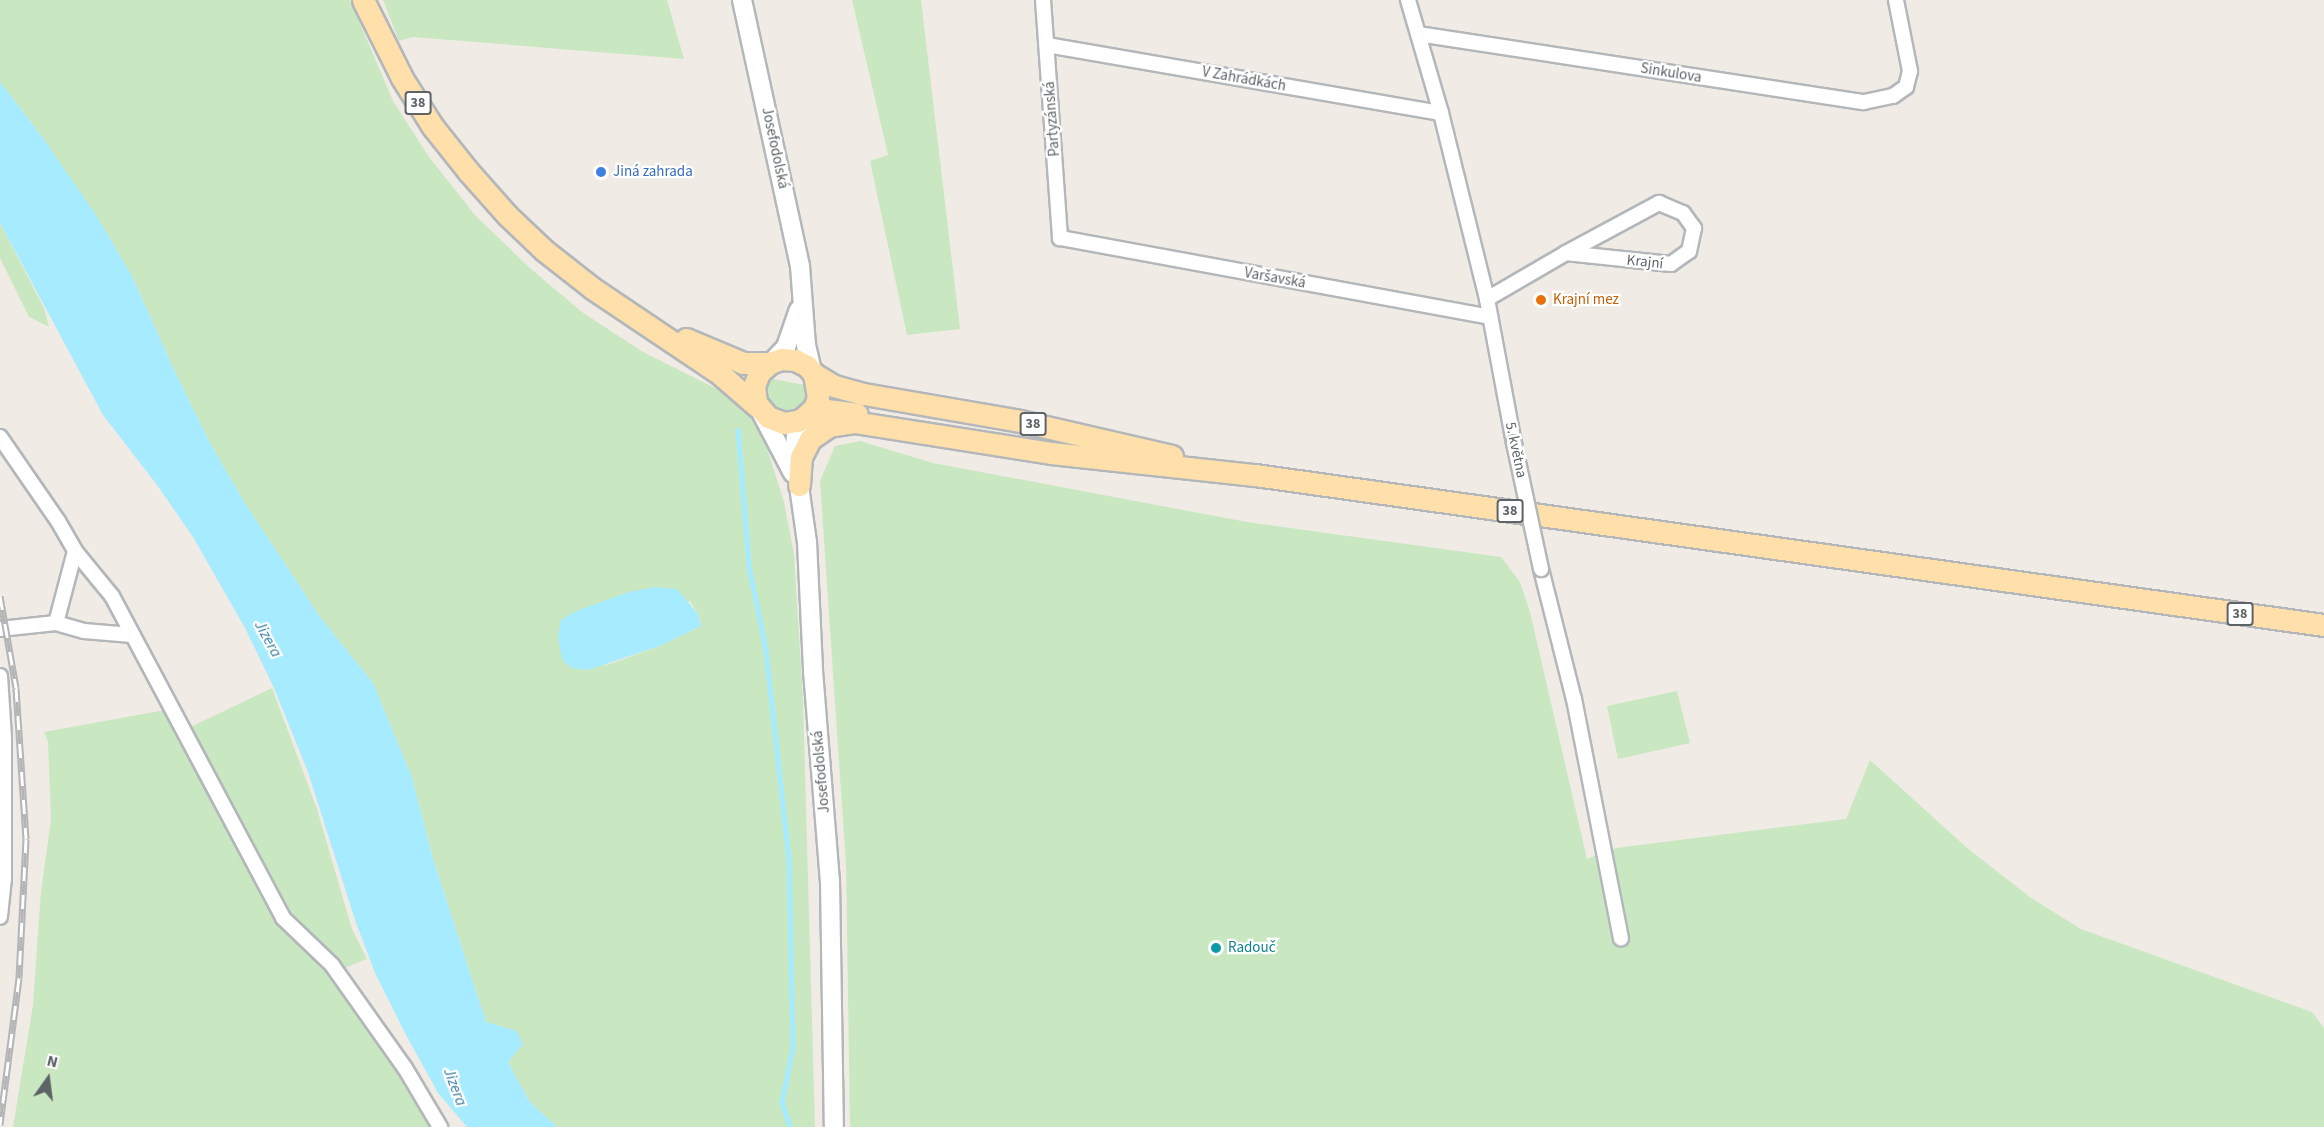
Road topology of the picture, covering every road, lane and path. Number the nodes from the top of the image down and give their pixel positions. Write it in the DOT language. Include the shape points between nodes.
graph roads {
  1 [pos="363,0"];
  2 [pos="742,0"];
  3 [pos="1043,0"];
  4 [pos="1408,0"];
  5 [pos="1896,0"];
  6 [pos="1418,34"];
  7 [pos="1047,45"];
  8 [pos="1441,113"];
  9 [pos="1060,238"];
  10 [pos="1566,253"];
  11 [pos="803,297"];
  12 [pos="1487,299"];
  13 [pos="633,315"];
  14 [pos="1490,317"];
  15 [pos="772,362"];
  16 [pos="813,373"];
  17 [pos="759,408"];
  18 [pos="802,419"];
  19 [pos="941,436"];
  20 [pos="0,437"];
  21 [pos="1255,475"];
  22 [pos="799,485"];
  23 [pos="75,550"];
  24 [pos="56,623"];
  25 [pos="2324,625"];
  26 [pos="0,629"];
  27 [pos="132,635"];
  28 [pos="0,676"];
  29 [pos="0,917"];
  30 [pos="1621,938"];
  31 [pos="440,1127"];
  32 [pos="834,1127"];
  1 -- 13 [label="main road, 38" via="420,106 475,180 545,250"];
  2 -- 11 [label="main road, Josefodolská" via="795,240"];
  3 -- 7 [label="street, Partyzánská"];
  4 -- 6 [label="street, 5. května"];
  5 -- 6 [label="street, Sinkulova" via="1910,71 1906,87 1893,96 1864,102"];
  6 -- 8 [label="street, 5. května"];
  7 -- 8 [label="street, V Zahrádkách"];
  7 -- 9 [label="street, Partyzánská"];
  8 -- 12 [label="street, 5. května"];
  9 -- 14 [label="street, Varšavská"];
  10 -- 10 [label="street, Krajní" via="1659,203 1683,213 1694,228 1689,251 1671,264"];
  10 -- 12 [label="street, Krajní"];
  11 -- 15 [label="main road, Josefodolská" via="786,347"];
  11 -- 16 [label="main road, Josefodolská" via="806,345"];
  12 -- 14 [label="street, 5. května"];
  13 -- 15 [label="main road, 38" via="736,361 755,365"];
  13 -- 17 [label="main road, 38" via="727,379"];
  14 -- 30 [label="street, 5. května, bridge" via="1541,568 1574,699"];
  15 -- 16 [label="main road, 38" via="795,360"];
  15 -- 17 [label="main road" via="755,381 754,396"];
  16 -- 18 [label="main road" via="818,396 814,408"];
  16 -- 21 [label="main road, 38" via="834,386 864,394 1050,427"];
  17 -- 18 [label="main road, 38" via="779,422"];
  17 -- 22 [label="main road"];
  18 -- 19 [label="main road, 38" via="820,411 840,411"];
  18 -- 22 [label="main road, Josefodolská" via="795,440"];
  19 -- 21 [label="main road, 38" via="1102,460"];
  19 -- 22 [label="main road" via="854,422 828,426 810,439 802,452"];
  20 -- 23 [label="street"];
  21 -- 25 [label="main road, 38"];
  22 -- 32 [label="main road, Josefodolská" via="807,542 830,881"];
  23 -- 24 [label="street"];
  23 -- 27 [label="street" via="112,596"];
  24 -- 26 [label="street"];
  24 -- 27 [label="street" via="84,631"];
  27 -- 31 [label="street" via="283,918 332,965 405,1068"];
  28 -- 29 [label="street" via="4,878"];
}
